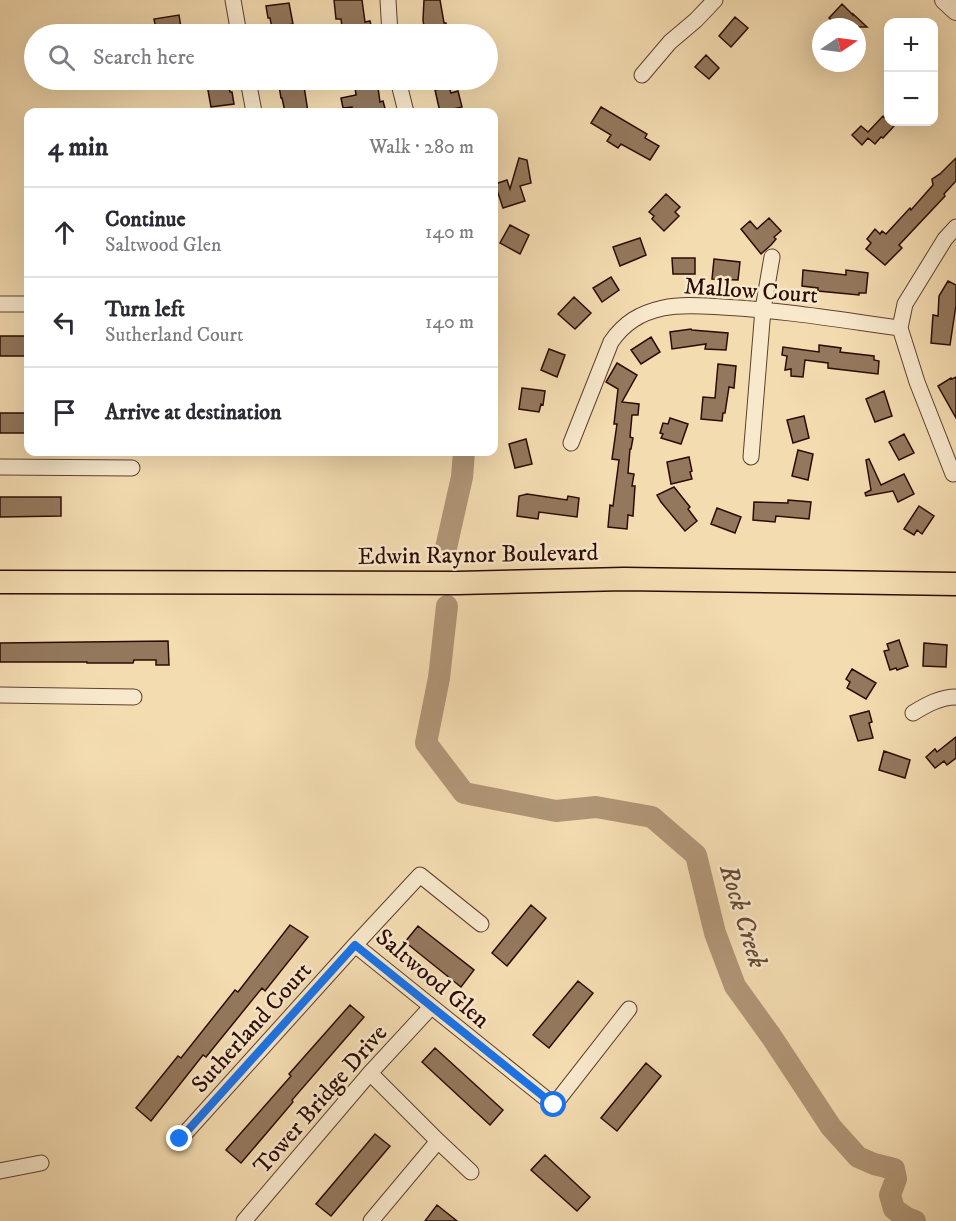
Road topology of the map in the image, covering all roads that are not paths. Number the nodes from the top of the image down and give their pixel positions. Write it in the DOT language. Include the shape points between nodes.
graph roads {
  1 [pos="233,0"];
  2 [pos="388,0"];
  3 [pos="715,0"];
  4 [pos="238,24"];
  5 [pos="389,24"];
  6 [pos="642,75"];
  7 [pos="250,90"];
  8 [pos="400,90"];
  9 [pos="253,108"];
  10 [pos="405,108"];
  11 [pos="956,227"];
  12 [pos="772,257"];
  13 [pos="0,304"];
  14 [pos="24,304"];
  15 [pos="763,309"];
  16 [pos="900,328"];
  17 [pos="571,443"];
  18 [pos="751,457"];
  19 [pos="0,467"];
  20 [pos="132,468"];
  21 [pos="953,474"];
  22 [pos="0,582"];
  23 [pos="956,584"];
  24 [pos="0,695"];
  25 [pos="134,697"];
  26 [pos="956,697"];
  27 [pos="913,713"];
  28 [pos="481,924"];
  29 [pos="355,945"];
  30 [pos="431,1007"];
  31 [pos="629,1009"];
  32 [pos="370,1073"];
  33 [pos="180,1139"];
  34 [pos="438,1141"];
  35 [pos="41,1163"];
  36 [pos="0,1171"];
  37 [pos="471,1172"];
  38 [pos="244,1221"];
  39 [pos="371,1221"];
  1 -- 4 [label="street"];
  2 -- 5 [label="street"];
  3 -- 6 [label="street"];
  7 -- 9 [label="street"];
  8 -- 10 [label="street"];
  11 -- 16 [label="street" via="905,304"];
  12 -- 15 [label="street"];
  13 -- 14 [label="street"];
  15 -- 16 [label="street, Mallow Court"];
  15 -- 17 [label="street, Mallow Court" via="684,305 663,308 620,328 610,342"];
  15 -- 18 [label="street"];
  16 -- 21 [label="street"];
  19 -- 20 [label="street"];
  22 -- 23 [label="main road, Edwin Raynor Boulevard" via="458,583 624,579"];
  24 -- 25 [label="street"];
  26 -- 27 [label="street" via="931,702"];
  28 -- 29 [label="street, Saltwood Glen" via="420,875"];
  29 -- 30 [label="street, Saltwood Glen"];
  29 -- 33 [label="street, Sutherland Court"];
  30 -- 31 [label="street, Saltwood Glen" via="554,1105"];
  30 -- 32 [label="street, Tower Bridge Drive"];
  32 -- 34 [label="street"];
  32 -- 38 [label="street, Tower Bridge Drive"];
  34 -- 37 [label="street"];
  34 -- 39 [label="street"];
  35 -- 36 [label="street"];
}
